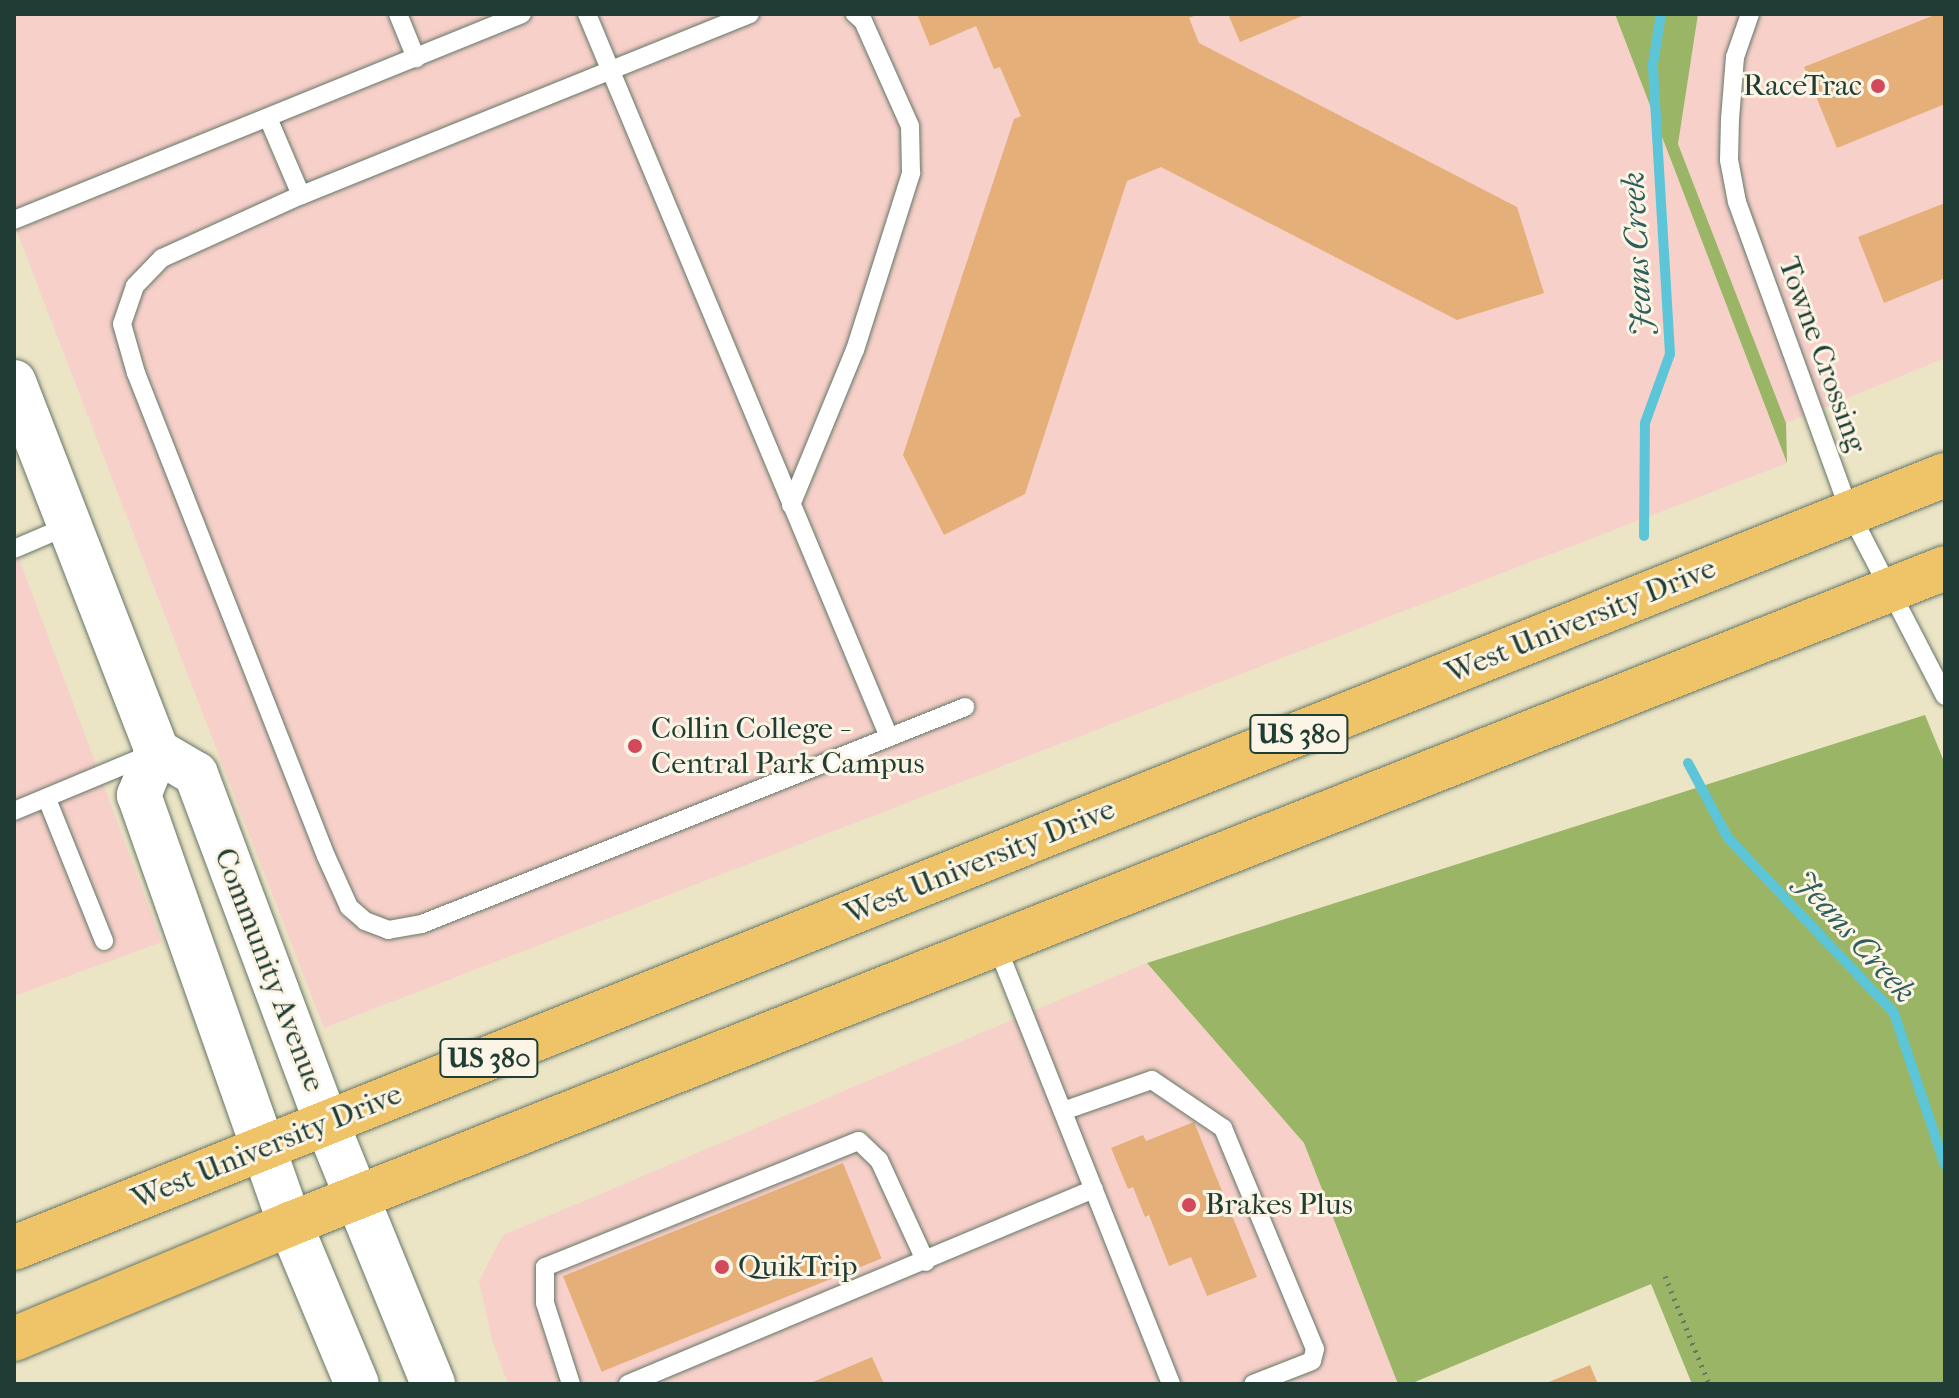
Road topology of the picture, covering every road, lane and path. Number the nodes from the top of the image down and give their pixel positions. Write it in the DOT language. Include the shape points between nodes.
graph roads {
  1 [pos="398,14"];
  2 [pos="522,14"];
  3 [pos="587,14"];
  4 [pos="750,14"];
  5 [pos="855,14"];
  6 [pos="1750,14"];
  7 [pos="416,58"];
  8 [pos="609,70"];
  9 [pos="268,118"];
  10 [pos="301,195"];
  11 [pos="14,220"];
  12 [pos="14,382"];
  13 [pos="1945,475"];
  14 [pos="791,505"];
  15 [pos="1850,513"];
  16 [pos="70,525"];
  17 [pos="14,549"];
  18 [pos="1945,568"];
  19 [pos="1889,590"];
  20 [pos="1945,696"];
  21 [pos="965,707"];
  22 [pos="889,737"];
  23 [pos="157,751"];
  24 [pos="47,799"];
  25 [pos="14,811"];
  26 [pos="104,941"];
  27 [pos="996,944"];
  28 [pos="1063,1111"];
  29 [pos="327,1124"];
  30 [pos="266,1148"];
  31 [pos="1094,1189"];
  32 [pos="358,1197"];
  33 [pos="290,1224"];
  34 [pos="14,1248"];
  35 [pos="926,1262"];
  36 [pos="1665,1276"];
  37 [pos="14,1339"];
  38 [pos="357,1384"];
  39 [pos="433,1384"];
  40 [pos="571,1384"];
  41 [pos="628,1384"];
  42 [pos="1171,1384"];
  43 [pos="1253,1384"];
  44 [pos="1709,1384"];
  1 -- 7 [label="lane"];
  2 -- 7 [label="lane"];
  3 -- 8 [label="lane"];
  4 -- 8 [label="lane"];
  5 -- 14 [label="lane" via="863,21 910,126 911,173 855,350"];
  6 -- 15 [label="lane, Towne Crossing" via="1735,57 1730,119 1729,160 1737,202"];
  7 -- 9 [label="lane"];
  8 -- 10 [label="lane"];
  8 -- 14 [label="lane"];
  9 -- 10 [label="lane"];
  9 -- 11 [label="lane"];
  10 -- 22 [label="lane" via="162,258 135,286 122,324 164,447 349,907 388,930 422,924"];
  12 -- 16 [label="street"];
  13 -- 15 [label="highway, West University Drive / US 380"];
  14 -- 22 [label="lane"];
  15 -- 19 [label="lane, Towne Crossing"];
  15 -- 29 [label="highway, West University Drive / US 380"];
  16 -- 17 [label="lane"];
  16 -- 23 [label="street"];
  18 -- 19 [label="highway, US 380"];
  19 -- 20 [label="lane, Towne Crossing"];
  19 -- 27 [label="highway, US 380"];
  21 -- 22 [label="lane"];
  23 -- 24 [label="lane"];
  23 -- 29 [label="street, Community Avenue" via="196,774"];
  23 -- 30 [label="street, Community Avenue" via="139,795"];
  24 -- 25 [label="lane"];
  24 -- 26 [label="lane"];
  27 -- 28 [label="lane"];
  27 -- 32 [label="highway, US 380"];
  28 -- 31 [label="lane"];
  28 -- 43 [label="lane" via="1152,1080 1223,1128 1315,1349 1312,1361"];
  29 -- 30 [label="highway, West University Drive / US 380"];
  29 -- 32 [label="street, Community Avenue"];
  30 -- 33 [label="street, Community Avenue"];
  30 -- 34 [label="highway, West University Drive / US 380"];
  31 -- 35 [label="lane"];
  31 -- 42 [label="lane"];
  32 -- 33 [label="highway, US 380"];
  32 -- 39 [label="street, Community Avenue"];
  33 -- 37 [label="highway, US 380"];
  33 -- 38 [label="street, Community Avenue"];
  35 -- 40 [label="lane" via="879,1160 859,1141 545,1267 545,1303"];
  35 -- 41 [label="lane"];
  36 -- 44 [label="path"];
}
